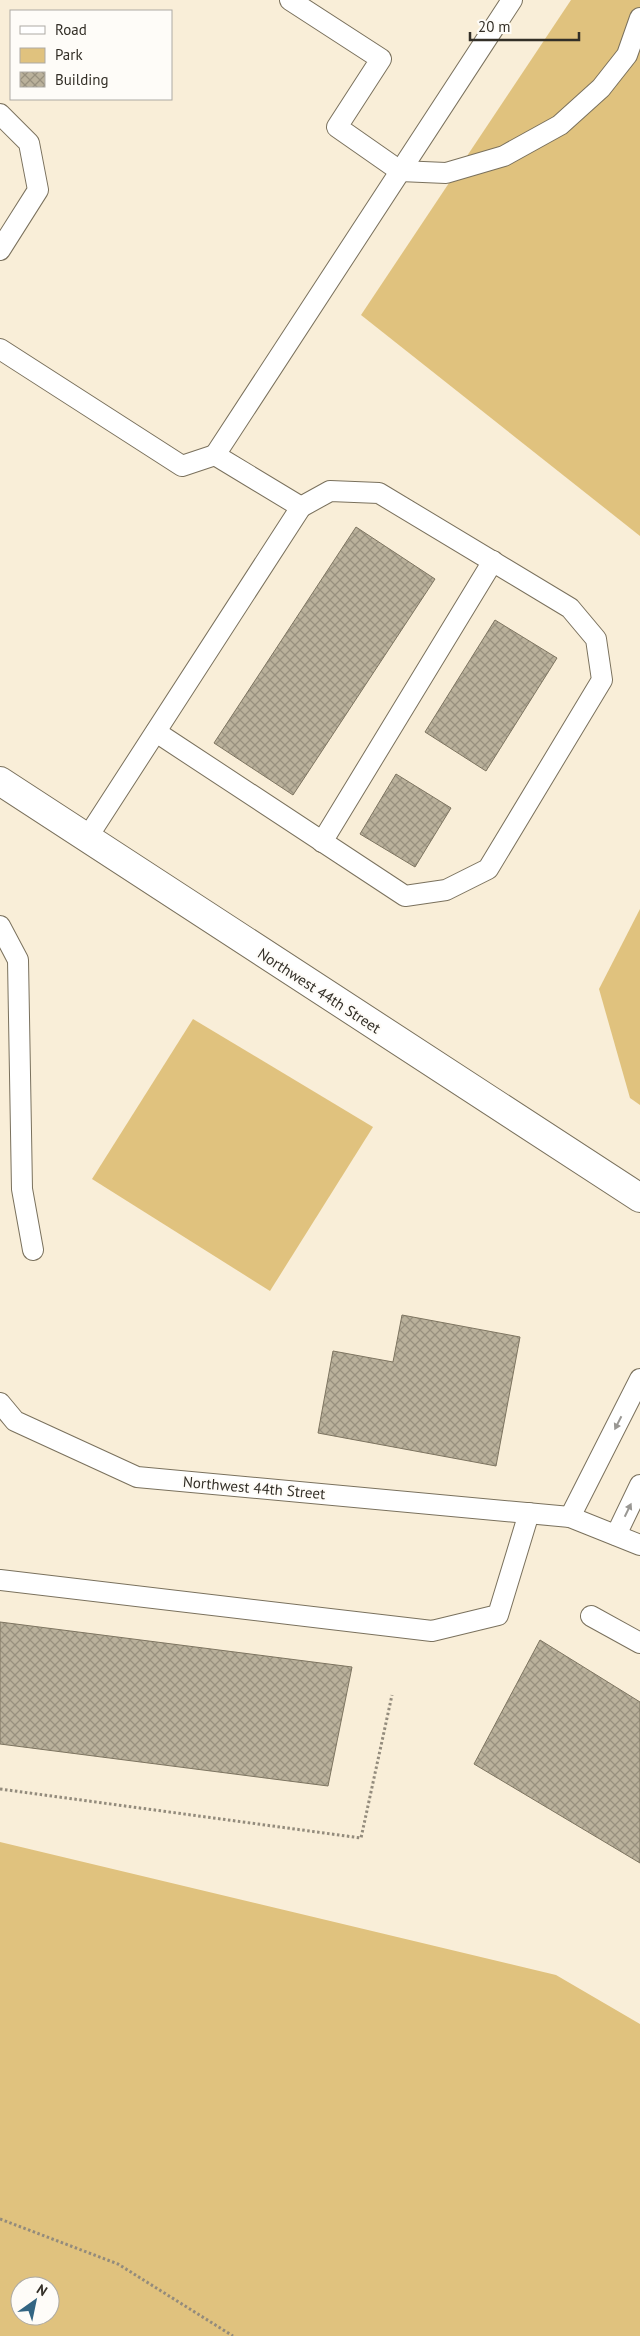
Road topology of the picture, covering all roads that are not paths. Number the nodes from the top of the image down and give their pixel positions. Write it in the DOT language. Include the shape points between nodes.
graph roads {
  1 [pos="290,0"];
  2 [pos="512,0"];
  3 [pos="640,18"];
  4 [pos="0,114"];
  5 [pos="400,171"];
  6 [pos="0,250"];
  7 [pos="0,349"];
  8 [pos="215,455"];
  9 [pos="300,507"];
  10 [pos="493,561"];
  11 [pos="156,732"];
  12 [pos="0,781"];
  13 [pos="87,838"];
  14 [pos="322,842"];
  15 [pos="0,926"];
  16 [pos="640,1198"];
  17 [pos="33,1250"];
  18 [pos="640,1379"];
  19 [pos="0,1403"];
  20 [pos="640,1485"];
  21 [pos="529,1513"];
  22 [pos="570,1517"];
  23 [pos="616,1535"];
  24 [pos="640,1544"];
  25 [pos="0,1580"];
  26 [pos="591,1616"];
  27 [pos="640,1643"];
  1 -- 5 [label="lane" via="381,59 337,127"];
  2 -- 5 [label="lane"];
  3 -- 5 [label="lane" via="627,55 601,88 560,125 504,156 446,173"];
  4 -- 6 [label="lane" via="29,143 38,190"];
  5 -- 8 [label="lane"];
  7 -- 8 [label="lane" via="182,466"];
  8 -- 9 [label="lane"];
  9 -- 10 [label="lane" via="330,491 378,493"];
  9 -- 11 [label="lane"];
  10 -- 14 [label="lane"];
  10 -- 14 [label="lane" via="570,608 596,639 602,680 488,869 446,890 405,896"];
  11 -- 13 [label="lane"];
  11 -- 14 [label="lane"];
  12 -- 13 [label="street, Northwest 44th Street"];
  13 -- 16 [label="street, Northwest 44th Street"];
  15 -- 17 [label="lane" via="18,960 22,1189"];
  18 -- 22 [label="lane, one-way"];
  19 -- 21 [label="lane, Northwest 44th Street" via="14,1421 137,1477"];
  23 -- 20 [label="lane, one-way"];
  21 -- 22 [label="lane, Northwest 44th Street"];
  21 -- 25 [label="lane" via="498,1615 432,1631"];
  22 -- 23 [label="lane, Northwest 44th Street"];
  23 -- 24 [label="lane, Northwest 44th Street"];
  26 -- 27 [label="lane"];
}
